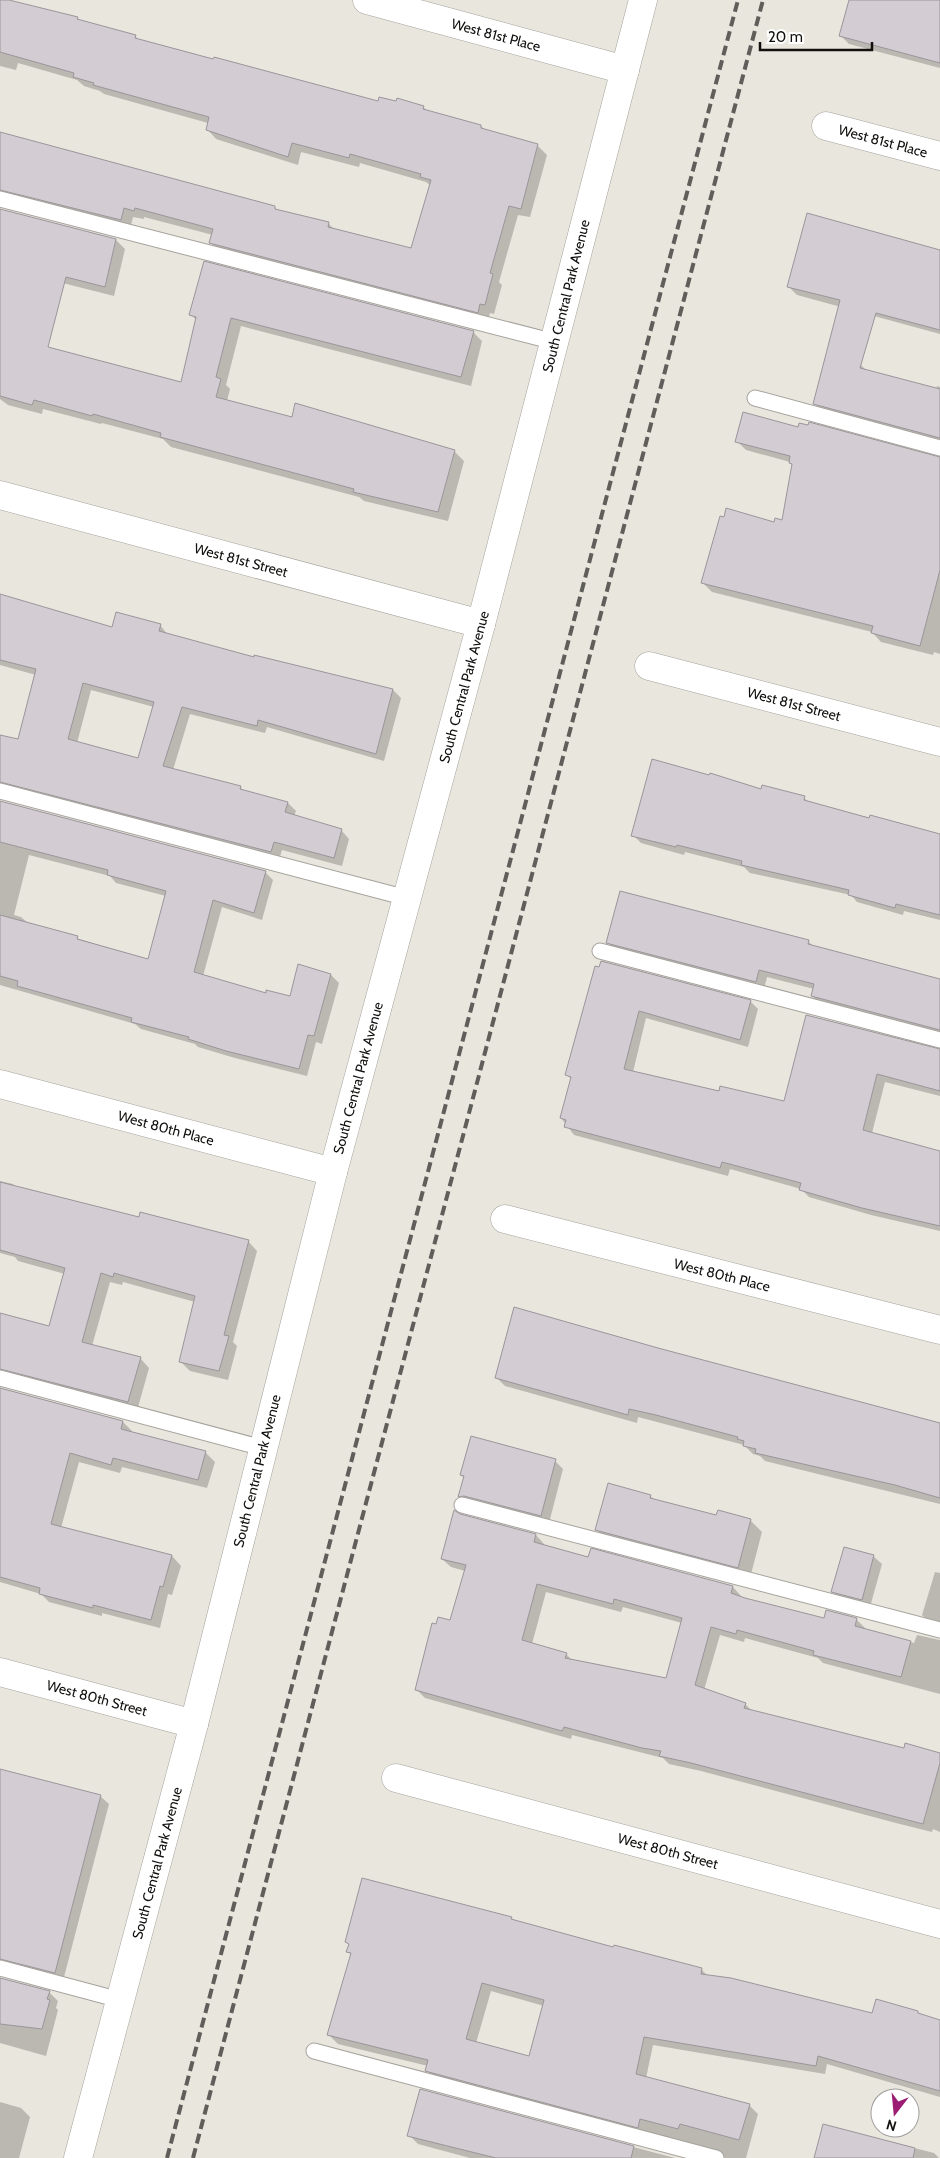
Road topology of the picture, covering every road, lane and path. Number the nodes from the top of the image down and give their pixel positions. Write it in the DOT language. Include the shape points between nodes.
graph roads {
  1 [pos="367,0"];
  2 [pos="643,0"];
  3 [pos="624,70"];
  4 [pos="826,126"];
  5 [pos="940,156"];
  6 [pos="0,199"];
  7 [pos="555,342"];
  8 [pos="755,398"];
  9 [pos="940,448"];
  10 [pos="0,495"];
  11 [pos="481,624"];
  12 [pos="648,666"];
  13 [pos="940,742"];
  14 [pos="0,791"];
  15 [pos="407,898"];
  16 [pos="600,952"];
  17 [pos="940,1040"];
  18 [pos="0,1084"];
  19 [pos="333,1172"];
  20 [pos="505,1219"];
  21 [pos="940,1330"];
  22 [pos="0,1378"];
  23 [pos="263,1448"];
  24 [pos="462,1505"];
  25 [pos="940,1630"];
  26 [pos="0,1672"];
  27 [pos="194,1724"];
  28 [pos="396,1778"];
  29 [pos="940,1924"];
  30 [pos="0,1968"];
  31 [pos="120,2000"];
  32 [pos="314,2051"];
  33 [pos="78,2158"];
  34 [pos="716,2158"];
  1 -- 3 [label="street, West 81st Place"];
  2 -- 3 [label="street, South Central Park Avenue"];
  3 -- 7 [label="street, South Central Park Avenue"];
  4 -- 5 [label="street, West 81st Place"];
  6 -- 7 [label="lane"];
  7 -- 11 [label="street, South Central Park Avenue"];
  8 -- 9 [label="lane"];
  10 -- 11 [label="street, West 81st Street"];
  11 -- 15 [label="street, South Central Park Avenue"];
  12 -- 13 [label="street, West 81st Street"];
  14 -- 15 [label="lane"];
  15 -- 19 [label="street, South Central Park Avenue"];
  16 -- 17 [label="lane"];
  18 -- 19 [label="street, West 80th Place"];
  19 -- 23 [label="street, South Central Park Avenue"];
  20 -- 21 [label="street, West 80th Place"];
  22 -- 23 [label="lane"];
  23 -- 27 [label="street, South Central Park Avenue"];
  24 -- 25 [label="lane"];
  26 -- 27 [label="street, West 80th Street"];
  27 -- 31 [label="street, South Central Park Avenue"];
  28 -- 29 [label="street, West 80th Street"];
  30 -- 31 [label="lane"];
  31 -- 33 [label="street, South Central Park Avenue"];
  32 -- 34 [label="lane"];
}
